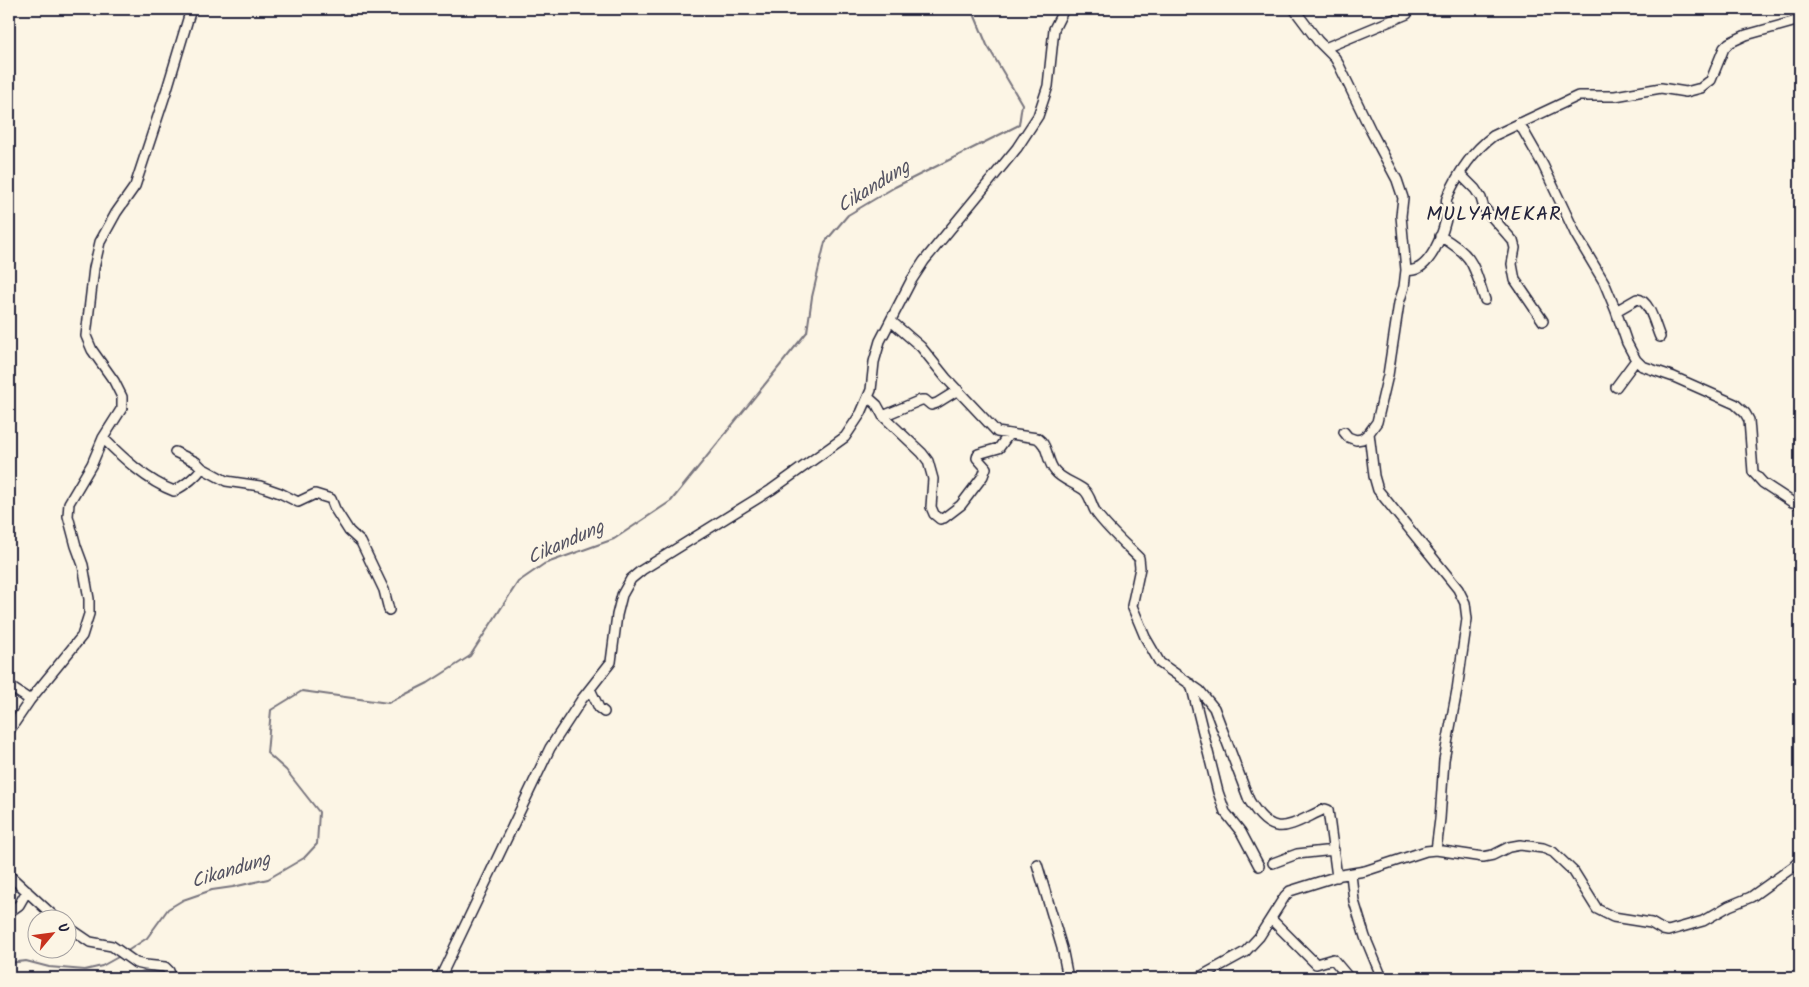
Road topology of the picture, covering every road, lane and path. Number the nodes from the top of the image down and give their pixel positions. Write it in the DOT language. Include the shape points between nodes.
graph roads {
  1 [pos="190,9"];
  2 [pos="1064,9"];
  3 [pos="1294,9"];
  4 [pos="1407,14"];
  5 [pos="1800,20"];
  6 [pos="1325,48"];
  7 [pos="1519,123"];
  8 [pos="1461,175"];
  9 [pos="1440,236"];
  10 [pos="1406,270"];
  11 [pos="1485,300"];
  12 [pos="1616,311"];
  13 [pos="891,321"];
  14 [pos="1542,321"];
  15 [pos="1660,337"];
  16 [pos="1636,360"];
  17 [pos="1616,386"];
  18 [pos="958,390"];
  19 [pos="868,397"];
  20 [pos="883,416"];
  21 [pos="1344,432"];
  22 [pos="1369,433"];
  23 [pos="1010,434"];
  24 [pos="103,438"];
  25 [pos="175,452"];
  26 [pos="202,468"];
  27 [pos="1800,504"];
  28 [pos="389,610"];
  29 [pos="1191,684"];
  30 [pos="9,686"];
  31 [pos="590,689"];
  32 [pos="30,700"];
  33 [pos="604,712"];
  34 [pos="9,731"];
  35 [pos="1334,850"];
  36 [pos="1436,850"];
  37 [pos="1800,860"];
  38 [pos="1272,863"];
  39 [pos="1037,864"];
  40 [pos="1259,866"];
  41 [pos="1351,874"];
  42 [pos="9,875"];
  43 [pos="1336,877"];
  44 [pos="27,891"];
  45 [pos="47,910"];
  46 [pos="9,912"];
  47 [pos="1271,918"];
  48 [pos="78,934"];
  49 [pos="171,978"];
  50 [pos="440,978"];
  51 [pos="1068,978"];
  52 [pos="1198,978"];
  53 [pos="1349,978"];
  54 [pos="1382,978"];
  1 -- 24 [label="street" via="135,186 100,242 94,268 86,336 122,397 122,408"];
  2 -- 13 [label="street" via="1054,30 1048,86 1038,116 1000,171 924,261"];
  3 -- 6 [label="street"];
  4 -- 6 [label="street"];
  5 -- 7 [label="street" via="1729,43 1711,80 1693,91 1661,88 1615,96 1578,96"];
  6 -- 10 [label="street" via="1340,65 1397,180 1403,198"];
  7 -- 8 [label="street" via="1492,136"];
  7 -- 12 [label="street" via="1576,235 1604,282"];
  8 -- 9 [label="street" via="1446,200 1447,213"];
  8 -- 14 [label="street" via="1513,241 1515,280"];
  9 -- 10 [label="street" via="1435,252 1425,264 1416,270"];
  9 -- 11 [label="street" via="1473,263"];
  10 -- 22 [label="street" via="1386,383 1377,422"];
  12 -- 15 [label="street" via="1641,299"];
  12 -- 16 [label="street"];
  13 -- 18 [label="street" via="921,346"];
  13 -- 19 [label="street" via="877,349"];
  16 -- 17 [label="street"];
  16 -- 27 [label="street" via="1642,366 1735,404 1748,420 1753,472 1763,483"];
  18 -- 20 [label="street" via="937,403 930,405 923,400"];
  18 -- 23 [label="street" via="997,432"];
  19 -- 20 [label="street"];
  19 -- 31 [label="street" via="849,432 832,447 772,490 631,579 622,595 611,662"];
  20 -- 23 [label="street" via="928,461 933,479 931,507 940,518 960,505 982,476 985,466 977,458 978,454 999,448"];
  21 -- 22 [label="street" via="1356,440"];
  22 -- 36 [label="street" via="1378,490 1458,588 1465,603 1467,619 1458,690 1444,760"];
  23 -- 29 [label="street" via="1042,441 1055,471 1085,491 1095,512 1139,558 1132,606 1136,618 1160,663"];
  24 -- 26 [label="street" via="124,458 174,491"];
  24 -- 32 [label="street" via="69,503 68,516 83,564 89,614 82,636"];
  25 -- 26 [label="street"];
  26 -- 28 [label="street" via="226,481 260,486 298,502 315,494 331,499 349,531 361,542 384,590"];
  29 -- 35 [label="street" via="1214,708 1249,800 1259,815 1271,825 1281,826 1294,824 1327,809"];
  29 -- 40 [label="street" via="1225,812 1241,832"];
  30 -- 32 [label="street"];
  31 -- 33 [label="street"];
  31 -- 50 [label="street" via="557,734 535,776"];
  32 -- 34 [label="street"];
  35 -- 38 [label="street" via="1297,854"];
  35 -- 43 [label="street"];
  36 -- 37 [label="street" via="1483,857 1520,845 1543,848 1574,872 1597,909 1613,917 1651,923 1668,931 1703,921 1751,897"];
  36 -- 41 [label="street"];
  39 -- 51 [label="street"];
  41 -- 43 [label="street"];
  41 -- 54 [label="street" via="1354,901"];
  42 -- 44 [label="street"];
  43 -- 47 [label="street" via="1290,891"];
  44 -- 45 [label="street"];
  44 -- 46 [label="street" via="19,905"];
  47 -- 52 [label="street" via="1245,952"];
  47 -- 53 [label="street" via="1316,964 1333,959"];
  48 -- 49 [label="street" via="90,942 112,946 136,963 165,967"];
}
